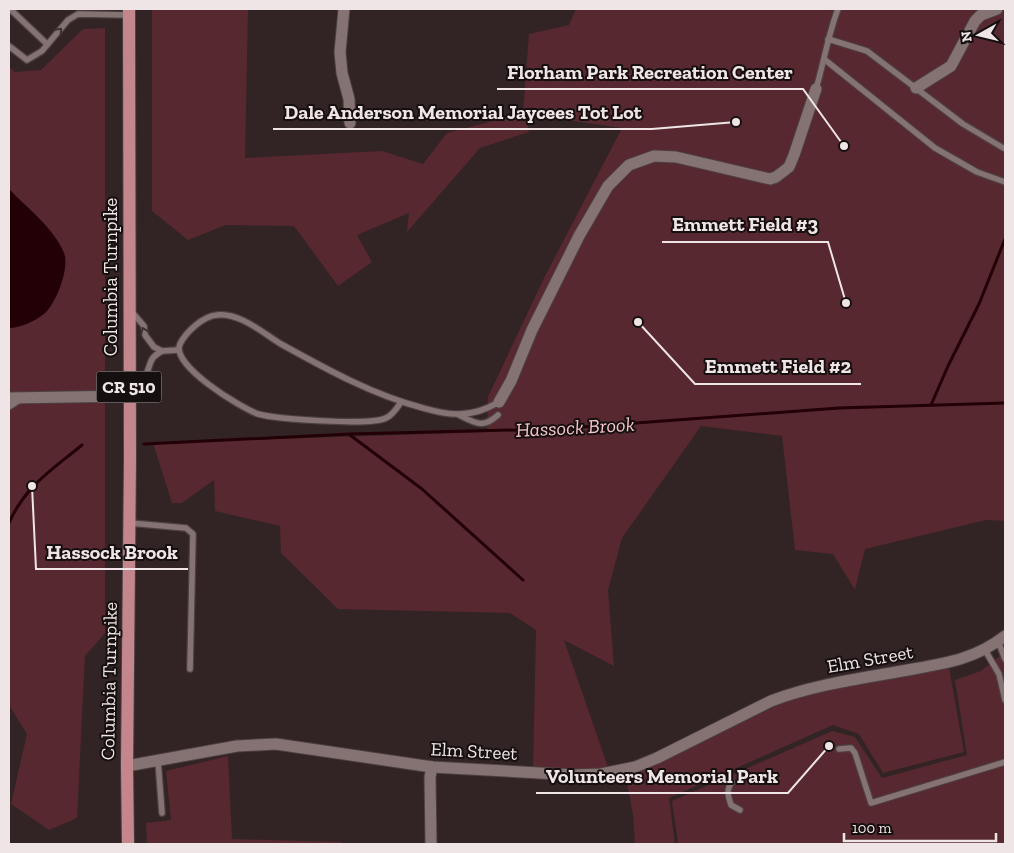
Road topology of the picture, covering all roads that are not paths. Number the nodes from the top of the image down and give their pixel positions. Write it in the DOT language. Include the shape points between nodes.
graph roads {
  1 [pos="10,9"];
  2 [pos="344,9"];
  3 [pos="838,9"];
  4 [pos="998,9"];
  5 [pos="129,12"];
  6 [pos="828,39"];
  7 [pos="47,44"];
  8 [pos="9,46"];
  9 [pos="824,59"];
  10 [pos="916,88"];
  11 [pos="816,89"];
  12 [pos="350,123"];
  13 [pos="1005,150"];
  14 [pos="1005,182"];
  15 [pos="129,307"];
  16 [pos="178,350"];
  17 [pos="162,351"];
  18 [pos="130,396"];
  19 [pos="9,398"];
  20 [pos="23,398"];
  21 [pos="401,402"];
  22 [pos="499,402"];
  23 [pos="9,408"];
  24 [pos="459,414"];
  25 [pos="498,415"];
  26 [pos="130,524"];
  27 [pos="1002,638"];
  28 [pos="985,650"];
  29 [pos="1005,659"];
  30 [pos="190,669"];
  31 [pos="1005,700"];
  32 [pos="840,749"];
  33 [pos="158,761"];
  34 [pos="1005,762"];
  35 [pos="127,766"];
  36 [pos="432,766"];
  37 [pos="732,782"];
  38 [pos="740,810"];
  39 [pos="162,813"];
  40 [pos="128,844"];
  41 [pos="431,844"];
  1 -- 7 [label="lane"];
  2 -- 12 [label="street" via="340,52"];
  3 -- 6 [label="lane"];
  4 -- 10 [label="street" via="981,15 975,21 951,66"];
  7 -- 5 [label="lane, one-way" via="68,20 78,14"];
  5 -- 15 [label="main road, Columbia Turnpike / CR 510"];
  6 -- 9 [label="lane"];
  6 -- 10 [label="lane" via="867,51"];
  7 -- 8 [label="lane" via="27,60"];
  9 -- 11 [label="lane"];
  9 -- 14 [label="lane" via="940,151 977,172"];
  10 -- 13 [label="lane" via="963,124"];
  11 -- 22 [label="street" via="789,167 776,177 770,179 676,157 654,156 629,165 608,186 579,236"];
  17 -- 15 [label="lane, one-way" via="150,342 144,326"];
  15 -- 18 [label="main road, Columbia Turnpike / CR 510"];
  16 -- 17 [label="lane"];
  16 -- 21 [label="lane" via="191,370 223,395 269,417 361,422 385,419"];
  16 -- 21 [label="lane" via="204,318 218,314 241,319 350,380"];
  17 -- 18 [label="lane" via="154,356 146,375"];
  18 -- 20 [label="street"];
  18 -- 26 [label="main road, Columbia Turnpike / CR 510"];
  19 -- 20 [label="street"];
  20 -- 23 [label="lane"];
  21 -- 24 [label="lane"];
  22 -- 24 [label="lane" via="478,412"];
  24 -- 25 [label="lane" via="480,424"];
  26 -- 30 [label="lane" via="186,528 193,534"];
  26 -- 35 [label="main road, Columbia Turnpike / CR 510"];
  27 -- 28 [label="street, Elm Street"];
  27 -- 29 [label="lane"];
  28 -- 31 [label="lane" via="999,674"];
  28 -- 36 [label="street, Elm Street" via="956,661 791,694 658,758 619,771 576,774"];
  32 -- 34 [label="lane" via="851,748 855,753 871,803"];
  33 -- 35 [label="street, Elm Street"];
  33 -- 36 [label="street, Elm Street" via="236,746 276,744"];
  33 -- 39 [label="lane"];
  35 -- 40 [label="main road, Columbia Turnpike / CR 510"];
  36 -- 41 [label="street"];
  37 -- 38 [label="lane" via="729,800"];
}
